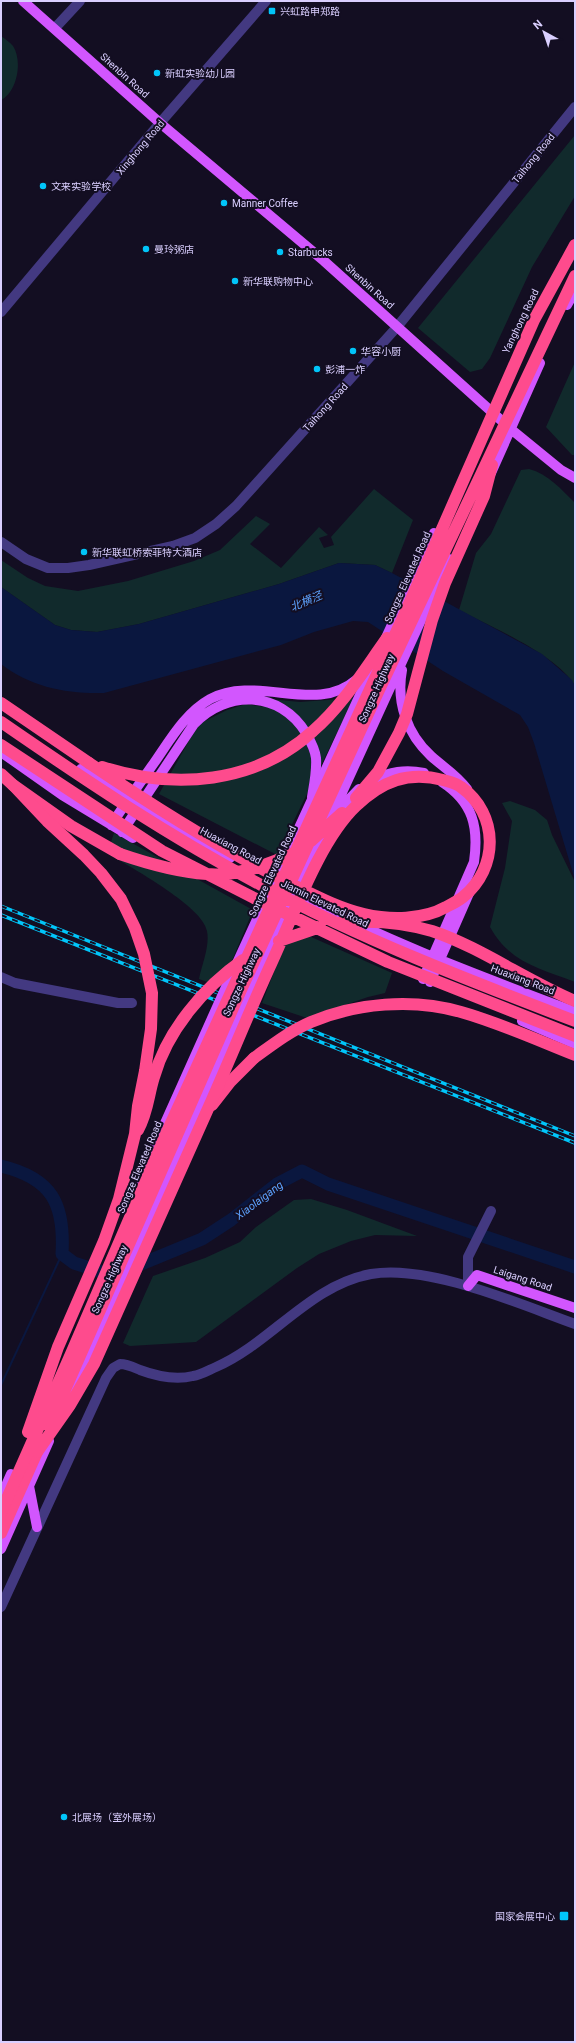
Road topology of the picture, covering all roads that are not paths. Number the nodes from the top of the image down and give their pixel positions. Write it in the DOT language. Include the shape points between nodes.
graph roads {
  1 [pos="23,1"];
  2 [pos="80,1"];
  3 [pos="266,1"];
  4 [pos="55,28"];
  5 [pos="575,107"];
  6 [pos="160,122"];
  7 [pos="575,245"];
  8 [pos="575,276"];
  9 [pos="575,291"];
  10 [pos="1,312"];
  11 [pos="397,326"];
  12 [pos="489,410"];
  13 [pos="512,430"];
  14 [pos="498,440"];
  15 [pos="575,478"];
  16 [pos="1,542"];
  17 [pos="405,612"];
  18 [pos="404,654"];
  19 [pos="374,664"];
  20 [pos="1,703"];
  21 [pos="1,715"];
  22 [pos="1,722"];
  23 [pos="1,745"];
  24 [pos="1,752"];
  25 [pos="89,763"];
  26 [pos="1,774"];
  27 [pos="13,785"];
  28 [pos="312,799"];
  29 [pos="128,800"];
  30 [pos="139,806"];
  31 [pos="329,821"];
  32 [pos="479,824"];
  33 [pos="111,826"];
  34 [pos="122,832"];
  35 [pos="436,959"];
  36 [pos="1,977"];
  37 [pos="426,981"];
  38 [pos="575,1001"];
  39 [pos="132,1003"];
  40 [pos="575,1012"];
  41 [pos="575,1021"];
  42 [pos="575,1036"];
  43 [pos="575,1044"];
  44 [pos="575,1055"];
  45 [pos="207,1111"];
  46 [pos="135,1134"];
  47 [pos="492,1211"];
  48 [pos="468,1286"];
  49 [pos="575,1308"];
  50 [pos="575,1324"];
  51 [pos="37,1452"];
  52 [pos="29,1486"];
  53 [pos="1,1497"];
  54 [pos="1,1504"];
  55 [pos="1,1512"];
  56 [pos="38,1527"];
  57 [pos="1,1533"];
  58 [pos="1,1549"];
  59 [pos="1,1607"];
  1 -- 4 [label="main road, Shenbin Road"];
  2 -- 4 [label="street"];
  3 -- 6 [label="street, Xinghong Road"];
  4 -- 6 [label="main road, Shenbin Road"];
  5 -- 11 [label="street, Taihong Road"];
  6 -- 10 [label="street, Xinghong Road"];
  6 -- 11 [label="main road, Shenbin Road"];
  7 -- 12 [label="main road, Yanghong Road" via="548,291"];
  7 -- 17 [label="highway, Songze Elevated Road, bridge" via="534,320"];
  8 -- 14 [label="highway, bridge"];
  9 -- 13 [label="main road" via="555,328"];
  11 -- 12 [label="main road, Shenbin Road"];
  11 -- 16 [label="street, Taihong Road" via="236,506 195,538 173,546 68,568 48,568 26,559"];
  12 -- 13 [label="main road, Shenbin Road"];
  12 -- 19 [label="main road, Songze Highway, bridge"];
  13 -- 15 [label="main road, Shenbin Road" via="561,470"];
  13 -- 18 [label="main road, Songze Highway"];
  14 -- 27 [label="highway, bridge" via="484,496 445,582 422,650 406,714 391,751 378,772 352,803 298,851 254,868 208,874 141,861 120,854 93,840"];
  14 -- 51 [label="highway, bridge" via="240,992"];
  17 -- 25 [label="highway, bridge" via="331,713 307,736 259,765 213,778 164,780 122,773"];
  17 -- 55 [label="highway, Songze Elevated Road, bridge" via="175,1113"];
  18 -- 31 [label="main road, Songze Highway"];
  18 -- 32 [label="main road, bridge" via="399,684 408,725 430,755 462,782 480,810"];
  19 -- 28 [label="main road, Songze Highway, bridge"];
  19 -- 29 [label="main road, bridge" via="352,683 326,694 235,690 209,700 196,709 179,727"];
  20 -- 25 [label="highway"];
  21 -- 29 [label="main road, Huaxiang Road"];
  22 -- 41 [label="highway, Jiamin Elevated Road, bridge" via="76,774 176,836 319,915 395,950"];
  23 -- 42 [label="highway, bridge" via="162,851 254,898 388,962"];
  24 -- 33 [label="main road"];
  25 -- 45 [label="highway, bridge" via="211,840 303,890 310,893 317,896 365,914 393,918 441,910 462,898 478,881 487,862 491,838 486,817 474,798 458,784 411,776 391,782 371,793 354,808 321,854 318,862 305,890 302,897 259,990"];
  26 -- 27 [label="highway"];
  27 -- 46 [label="highway, bridge" via="102,873 121,899 135,928 144,954 152,993 151,1029"];
  28 -- 30 [label="main road, bridge" via="316,757 311,742 301,726 292,716 263,701 245,699 230,701 214,708 194,724"];
  28 -- 53 [label="main road, Songze Highway, bridge" via="161,1130 77,1328"];
  29 -- 30 [label="main road, Huaxiang Road"];
  29 -- 33 [label="main road"];
  30 -- 34 [label="main road"];
  30 -- 35 [label="main road, Huaxiang Road" via="334,914"];
  31 -- 32 [label="main road, bridge" via="364,783 386,774 403,771 433,775 463,800"];
  31 -- 52 [label="main road, Songze Highway, bridge" via="247,996"];
  32 -- 35 [label="main road" via="487,835 481,864"];
  33 -- 34 [label="main road"];
  34 -- 37 [label="main road" via="253,903"];
  35 -- 37 [label="main road"];
  35 -- 40 [label="main road, Huaxiang Road"];
  36 -- 39 [label="street" via="15,983 118,1003"];
  37 -- 43 [label="main road"];
  38 -- 46 [label="highway, bridge" via="546,989 455,940 431,931 379,922 355,921 288,936 238,963 216,982 178,1026 164,1051 154,1077 145,1117"];
  44 -- 45 [label="highway, bridge" via="460,1011 401,1004 370,1007 311,1022 280,1039 254,1058 230,1082"];
  45 -- 51 [label="highway, bridge" via="94,1364 70,1406"];
  46 -- 54 [label="highway, bridge" via="119,1199 104,1241 58,1347"];
  47 -- 48 [label="street" via="468,1257"];
  48 -- 49 [label="main road, Laigang Road" via="477,1275"];
  48 -- 50 [label="street"];
  48 -- 56 [label="street" via="397,1272 370,1274 341,1283 318,1296 241,1354 194,1376 176,1378 120,1364 113,1368 106,1378"];
  51 -- 57 [label="highway"];
  52 -- 56 [label="main road"];
  52 -- 58 [label="main road, Songze Highway"];
  56 -- 59 [label="street"];
}
